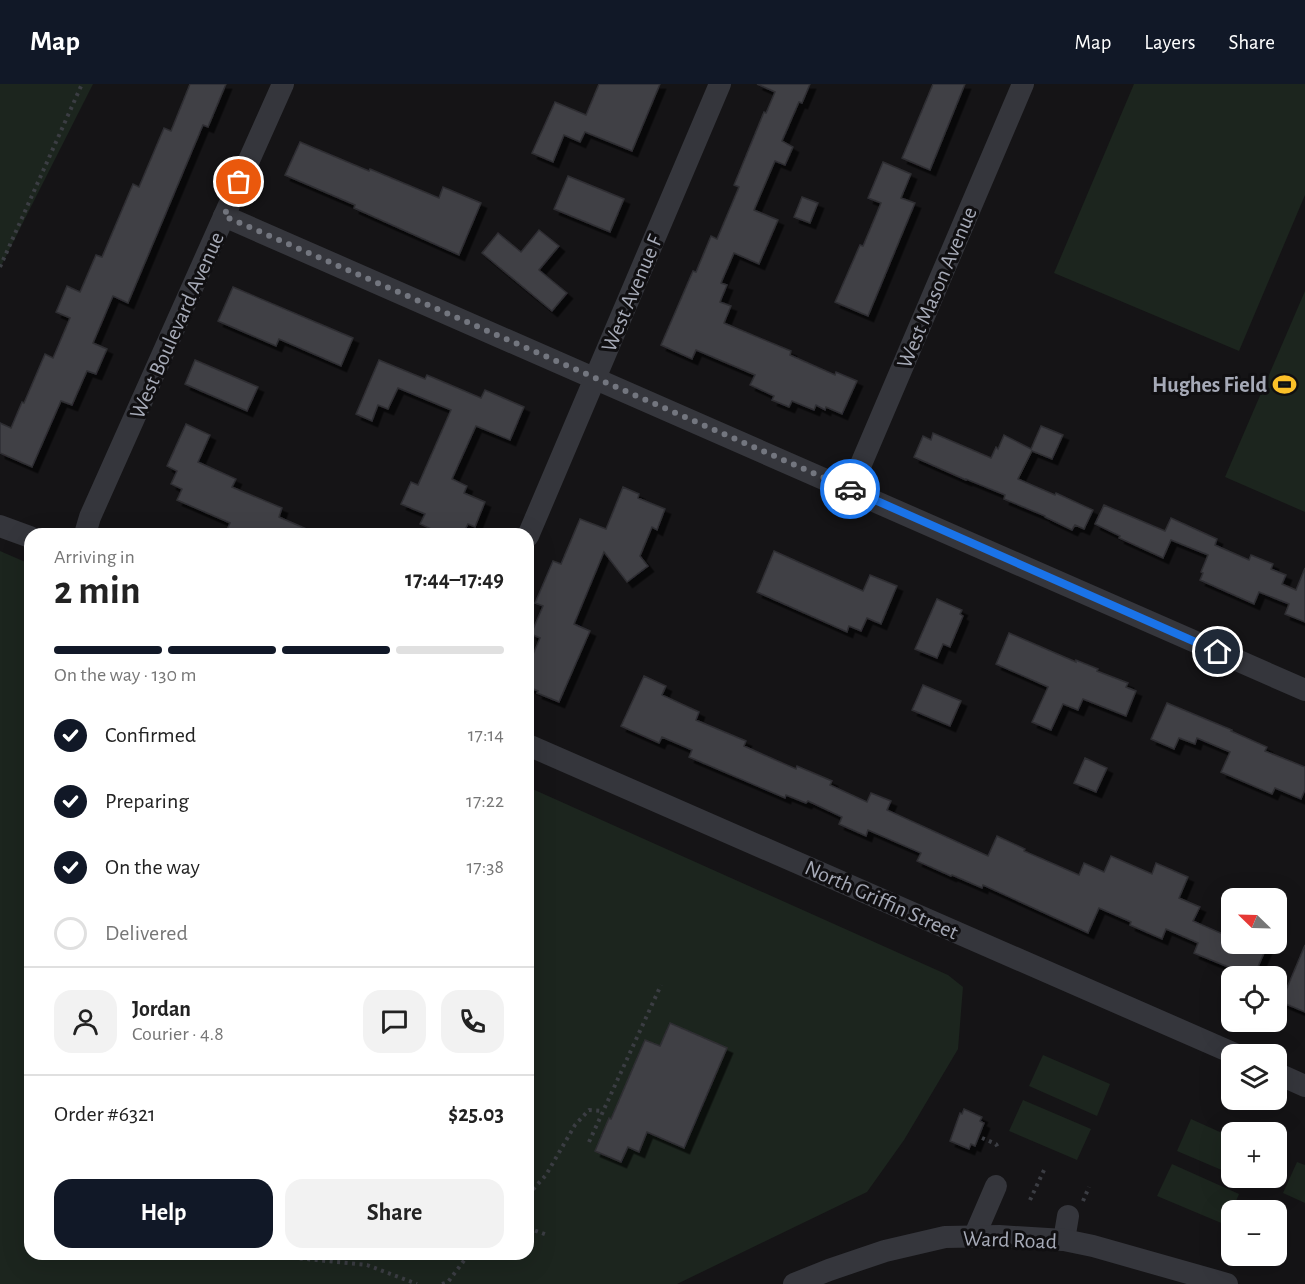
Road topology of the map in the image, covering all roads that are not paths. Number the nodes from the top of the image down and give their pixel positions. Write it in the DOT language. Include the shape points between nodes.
graph roads {
  1 [pos="283,84"];
  2 [pos="720,84"];
  3 [pos="1023,84"];
  4 [pos="224,216"];
  5 [pos="594,378"];
  6 [pos="850,490"];
  7 [pos="0,526"];
  8 [pos="87,528"];
  9 [pos="531,528"];
  10 [pos="24,535"];
  11 [pos="1305,690"];
  12 [pos="534,748"];
  13 [pos="1221,1048"];
  14 [pos="1287,1078"];
  15 [pos="1305,1086"];
  16 [pos="996,1186"];
  17 [pos="1068,1216"];
  18 [pos="974,1237"];
  19 [pos="1064,1240"];
  20 [pos="794,1284"];
  21 [pos="1227,1284"];
  1 -- 4 [label="street, West Boulevard Avenue"];
  2 -- 5 [label="street, West Avenue F"];
  3 -- 6 [label="street, West Mason Avenue"];
  4 -- 5 [label="street"];
  4 -- 8 [label="street, West Boulevard Avenue"];
  5 -- 6 [label="street"];
  5 -- 9 [label="street, West Avenue F"];
  6 -- 11 [label="street"];
  7 -- 10 [label="street"];
  12 -- 13 [label="street, North Griffin Street"];
  14 -- 15 [label="street"];
  16 -- 18 [label="street"];
  17 -- 19 [label="street"];
  18 -- 19 [label="street, Ward Road"];
  18 -- 20 [label="street, Ward Road" via="945,1237 885,1251"];
  19 -- 21 [label="street, Ward Road"];
}
